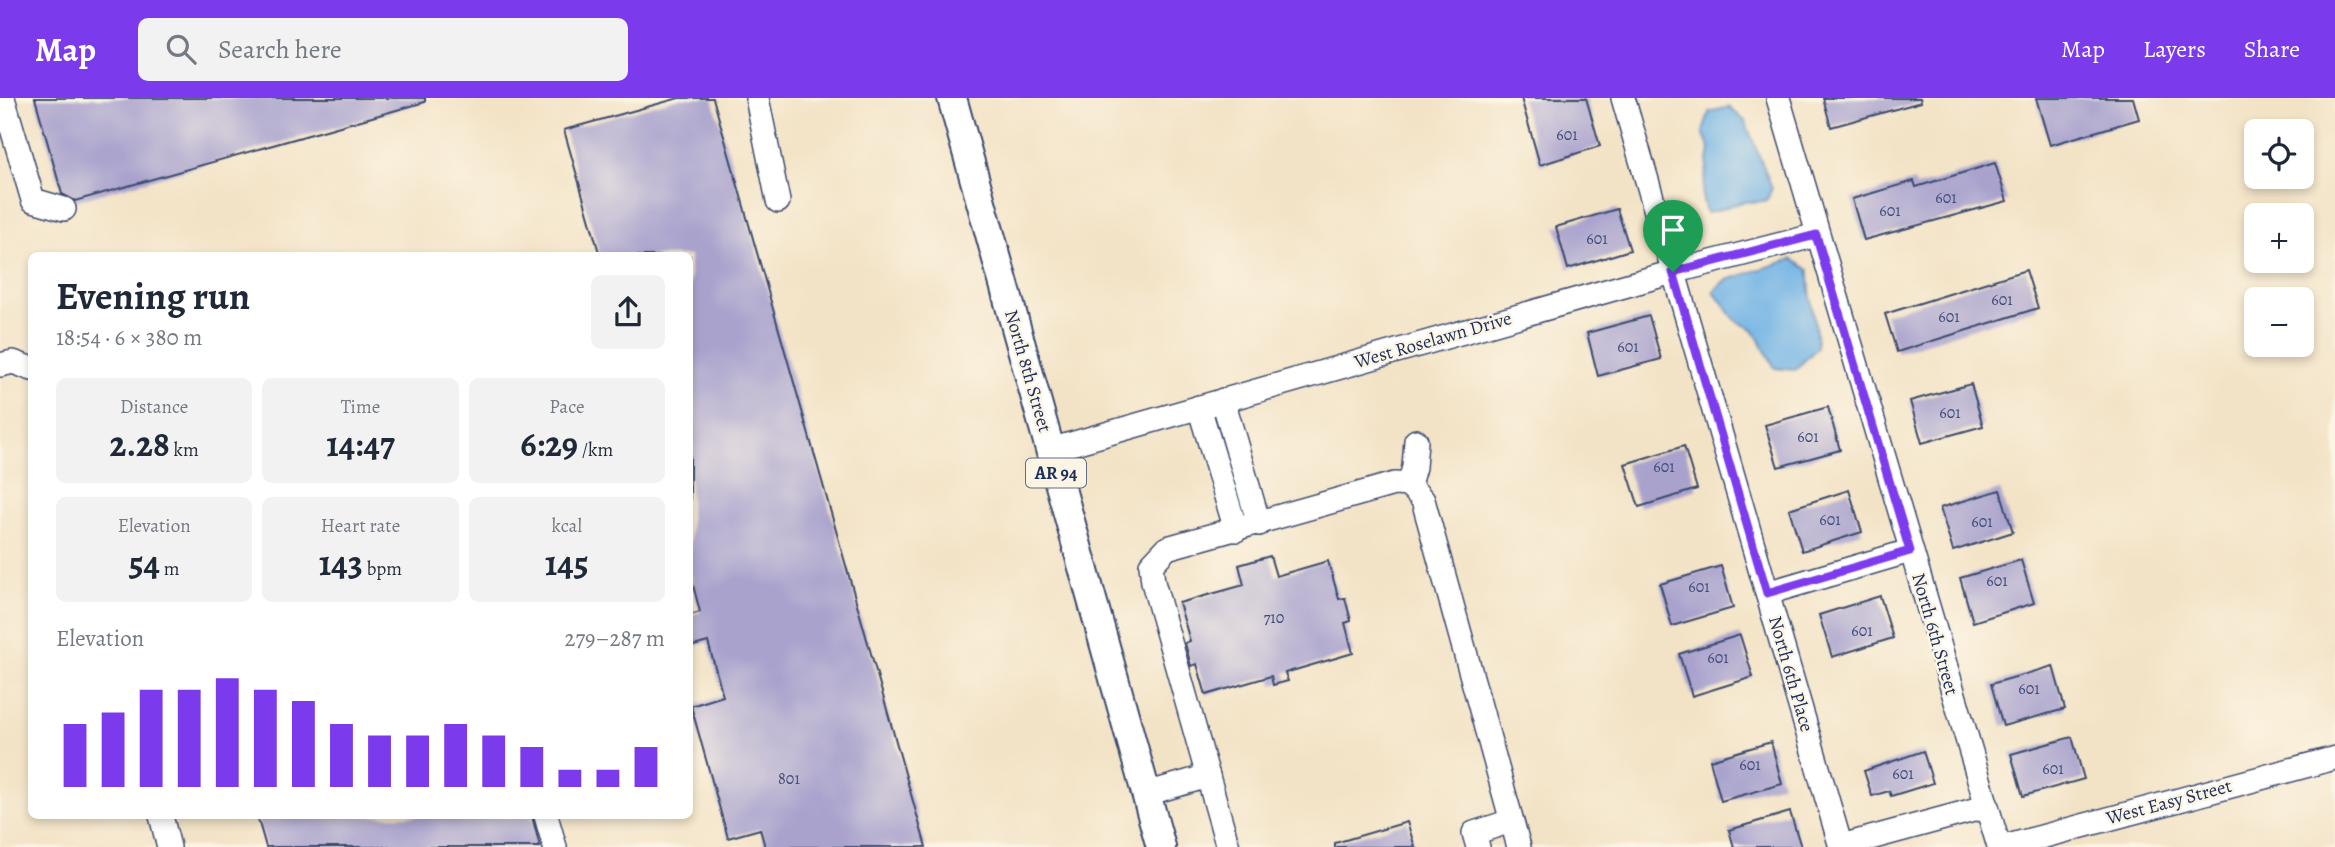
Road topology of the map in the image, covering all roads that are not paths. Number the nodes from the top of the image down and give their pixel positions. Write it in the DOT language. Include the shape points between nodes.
graph roads {
  1 [pos="3,98"];
  2 [pos="757,98"];
  3 [pos="952,98"];
  4 [pos="1623,98"];
  5 [pos="1778,98"];
  6 [pos="778,201"];
  7 [pos="64,209"];
  8 [pos="1816,235"];
  9 [pos="1673,272"];
  10 [pos="0,365"];
  11 [pos="28,368"];
  12 [pos="1223,400"];
  13 [pos="1199,407"];
  14 [pos="1416,441"];
  15 [pos="1050,450"];
  16 [pos="1409,485"];
  17 [pos="1259,524"];
  18 [pos="1236,530"];
  19 [pos="1910,551"];
  20 [pos="1767,593"];
  21 [pos="2335,758"];
  22 [pos="1208,776"];
  23 [pos="1146,794"];
  24 [pos="1985,807"];
  25 [pos="162,819"];
  26 [pos="547,819"];
  27 [pos="1511,821"];
  28 [pos="1841,846"];
  29 [pos="169,847"];
  30 [pos="555,847"];
  31 [pos="1161,847"];
  32 [pos="1228,847"];
  33 [pos="1478,847"];
  34 [pos="1518,847"];
  35 [pos="2001,847"];
  1 -- 7 [label="street" via="33,200"];
  2 -- 6 [label="street"];
  3 -- 15 [label="main road, North 8th Street / AR 94"];
  4 -- 9 [label="street, North 6th Place"];
  5 -- 8 [label="street, North 6th Street"];
  8 -- 9 [label="street, West Roselawn Drive"];
  8 -- 19 [label="street, North 6th Street"];
  9 -- 12 [label="street, West Roselawn Drive"];
  9 -- 20 [label="street, North 6th Place"];
  10 -- 11 [label="street" via="13,362"];
  12 -- 13 [label="street, West Roselawn Drive"];
  12 -- 17 [label="street"];
  13 -- 15 [label="street, West Roselawn Drive"];
  13 -- 18 [label="street"];
  14 -- 16 [label="street"];
  15 -- 23 [label="main road, North 8th Street / AR 94"];
  16 -- 17 [label="street" via="1394,485"];
  16 -- 27 [label="street" via="1423,500"];
  17 -- 18 [label="street"];
  18 -- 22 [label="street" via="1167,548 1154,559 1150,573"];
  19 -- 20 [label="street"];
  19 -- 24 [label="street, North 6th Street"];
  20 -- 28 [label="street, North 6th Place"];
  21 -- 35 [label="street, West Easy Street"];
  22 -- 23 [label="street"];
  22 -- 32 [label="street"];
  23 -- 31 [label="main road, North 8th Street / AR 94"];
  24 -- 28 [label="street"];
  24 -- 35 [label="street, North 6th Street"];
  25 -- 29 [label="street"];
  26 -- 30 [label="street"];
  27 -- 33 [label="street" via="1474,832"];
  27 -- 34 [label="street"];
}
